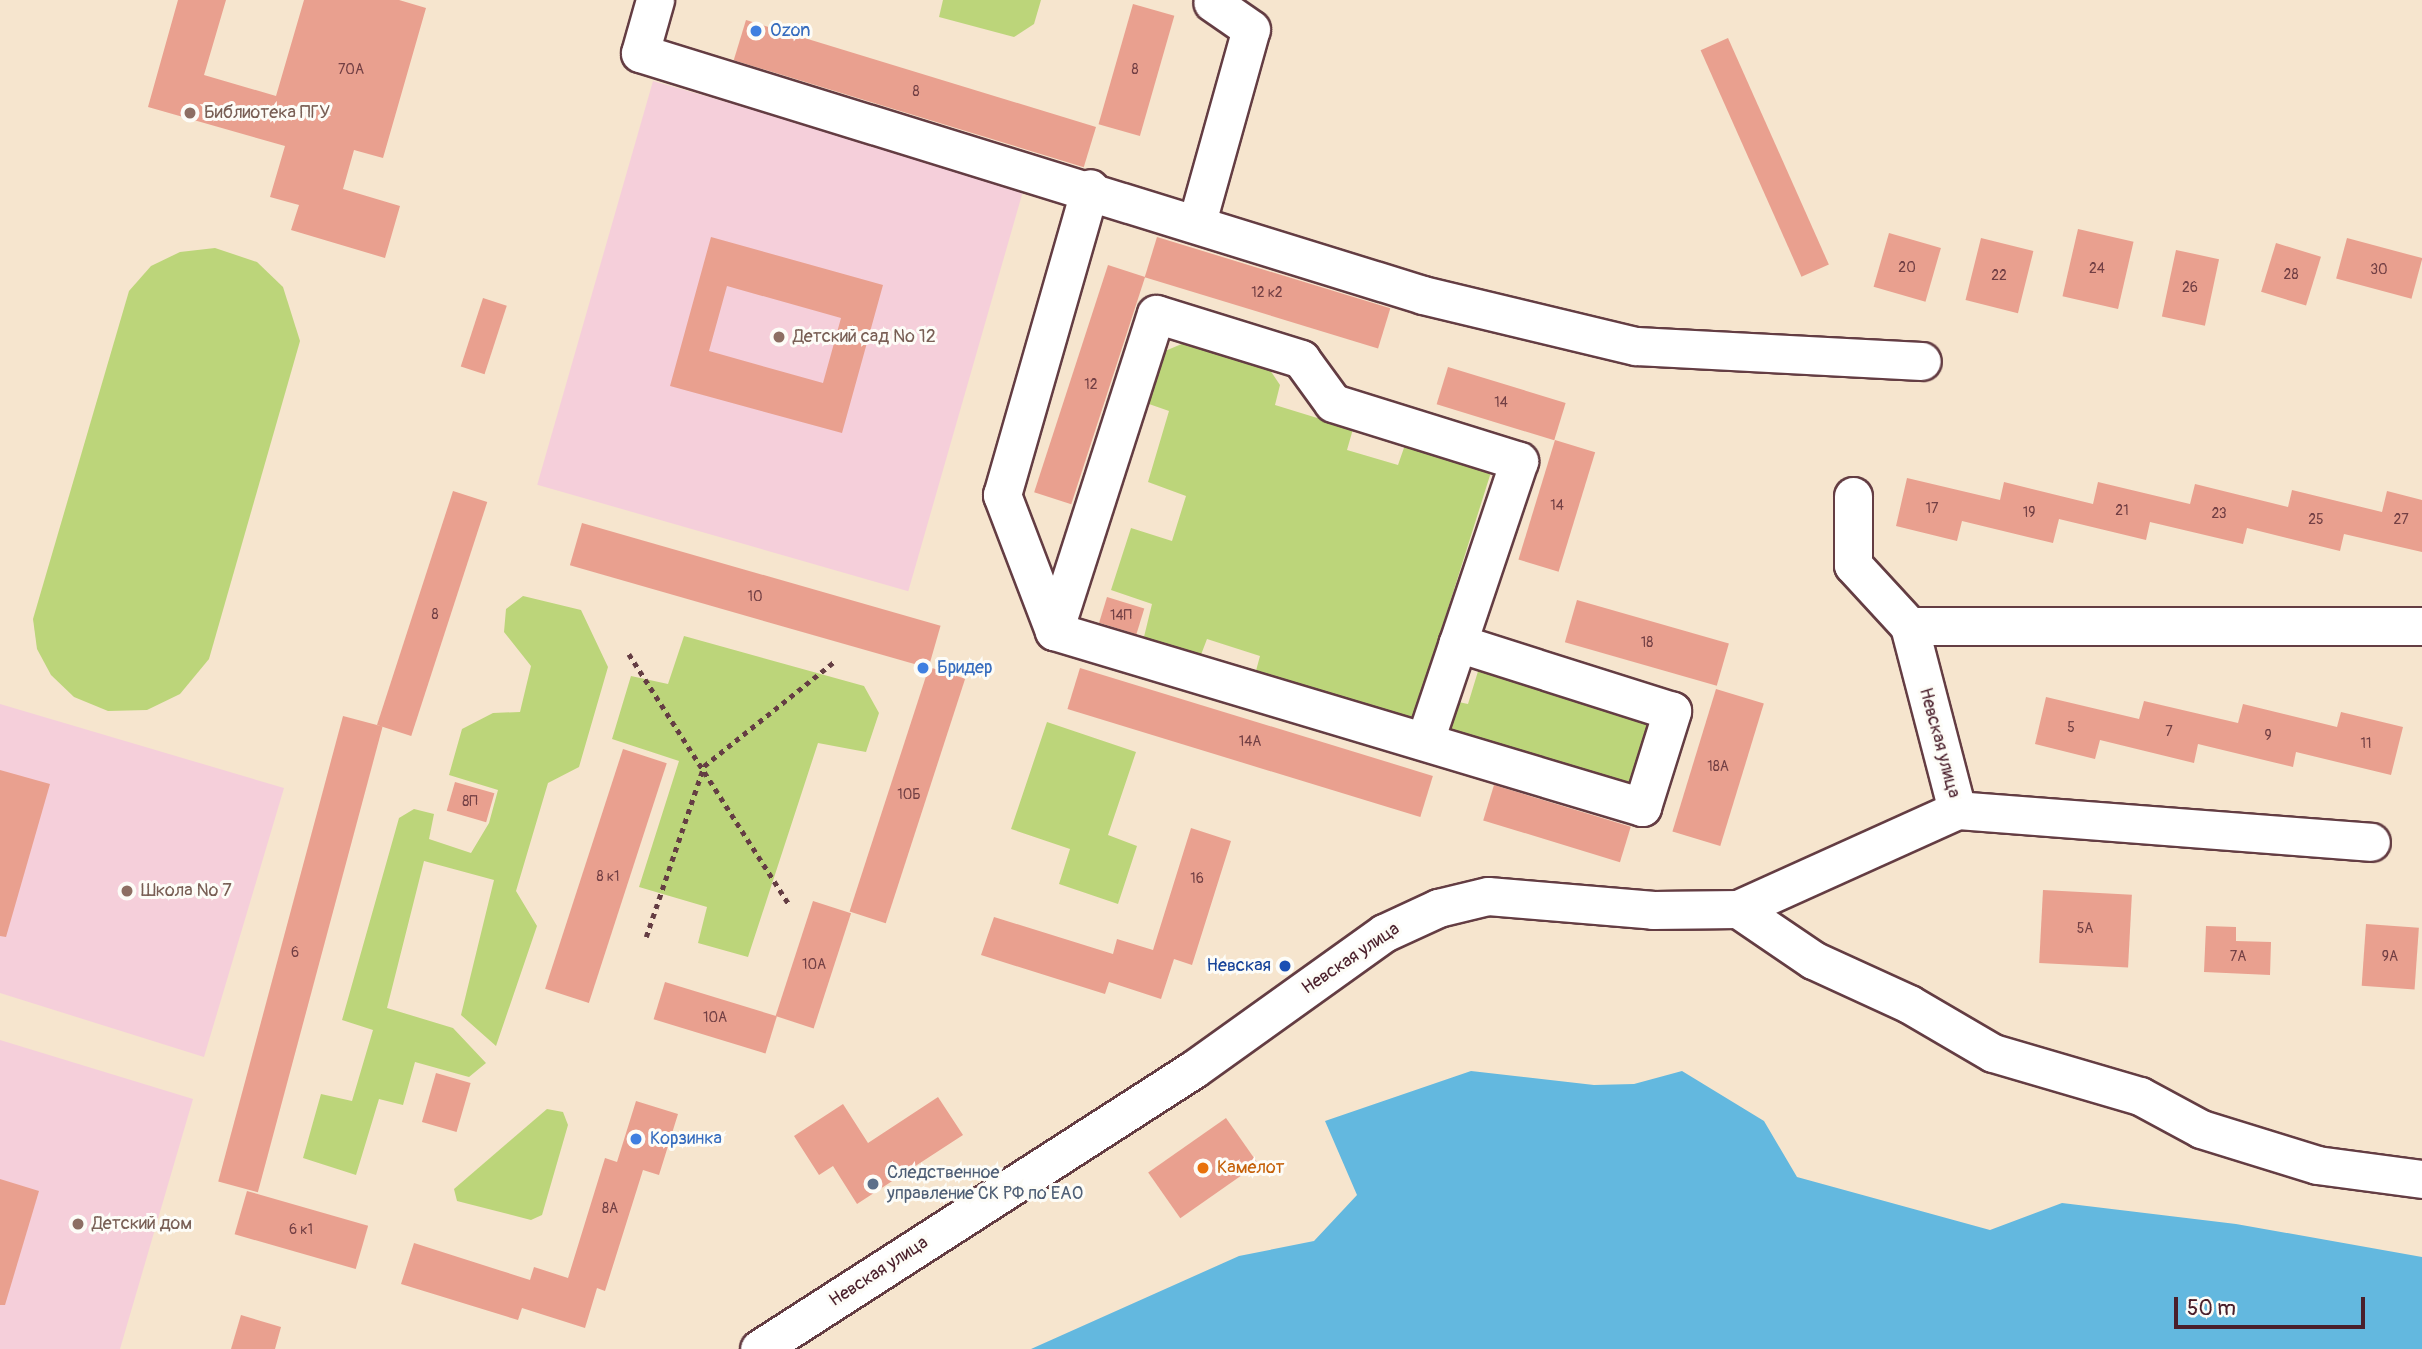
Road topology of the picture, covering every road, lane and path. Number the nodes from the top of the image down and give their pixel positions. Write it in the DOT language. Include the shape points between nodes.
graph roads {
  1 [pos="655,0"];
  2 [pos="1212,2"];
  3 [pos="1090,188"];
  4 [pos="1197,222"];
  5 [pos="1922,361"];
  6 [pos="1853,496"];
  7 [pos="1909,626"];
  8 [pos="2422,626"];
  9 [pos="1055,631"];
  10 [pos="1458,643"];
  11 [pos="629,654"];
  12 [pos="835,661"];
  13 [pos="1425,741"];
  14 [pos="704,766"];
  15 [pos="1957,810"];
  16 [pos="2371,842"];
  17 [pos="789,904"];
  18 [pos="1738,909"];
  19 [pos="646,937"];
  20 [pos="2422,1179"];
  21 [pos="759,1349"];
  1 -- 3 [label="street" via="640,53"];
  2 -- 4 [label="street" via="1251,29"];
  3 -- 4 [label="street"];
  3 -- 9 [label="street" via="1002,495"];
  4 -- 5 [label="street" via="1423,295 1636,346"];
  6 -- 7 [label="street" via="1853,565"];
  7 -- 8 [label="street"];
  7 -- 15 [label="street, Невская улица"];
  9 -- 10 [label="street" via="1156,314 1301,359 1333,403 1519,461"];
  9 -- 13 [label="street"];
  10 -- 13 [label="street"];
  10 -- 13 [label="street" via="1672,711 1642,807"];
  11 -- 14 [label="path"];
  12 -- 14 [label="path"];
  14 -- 17 [label="path"];
  14 -- 19 [label="path"];
  15 -- 16 [label="street"];
  15 -- 18 [label="street, Невская улица"];
  18 -- 20 [label="street" via="1813,960 1909,1004 1993,1053 2129,1092 2201,1129 2317,1165"];
  18 -- 21 [label="street, Невская улица" via="1654,910 1488,895 1438,908 1384,933 1194,1069"];
}
